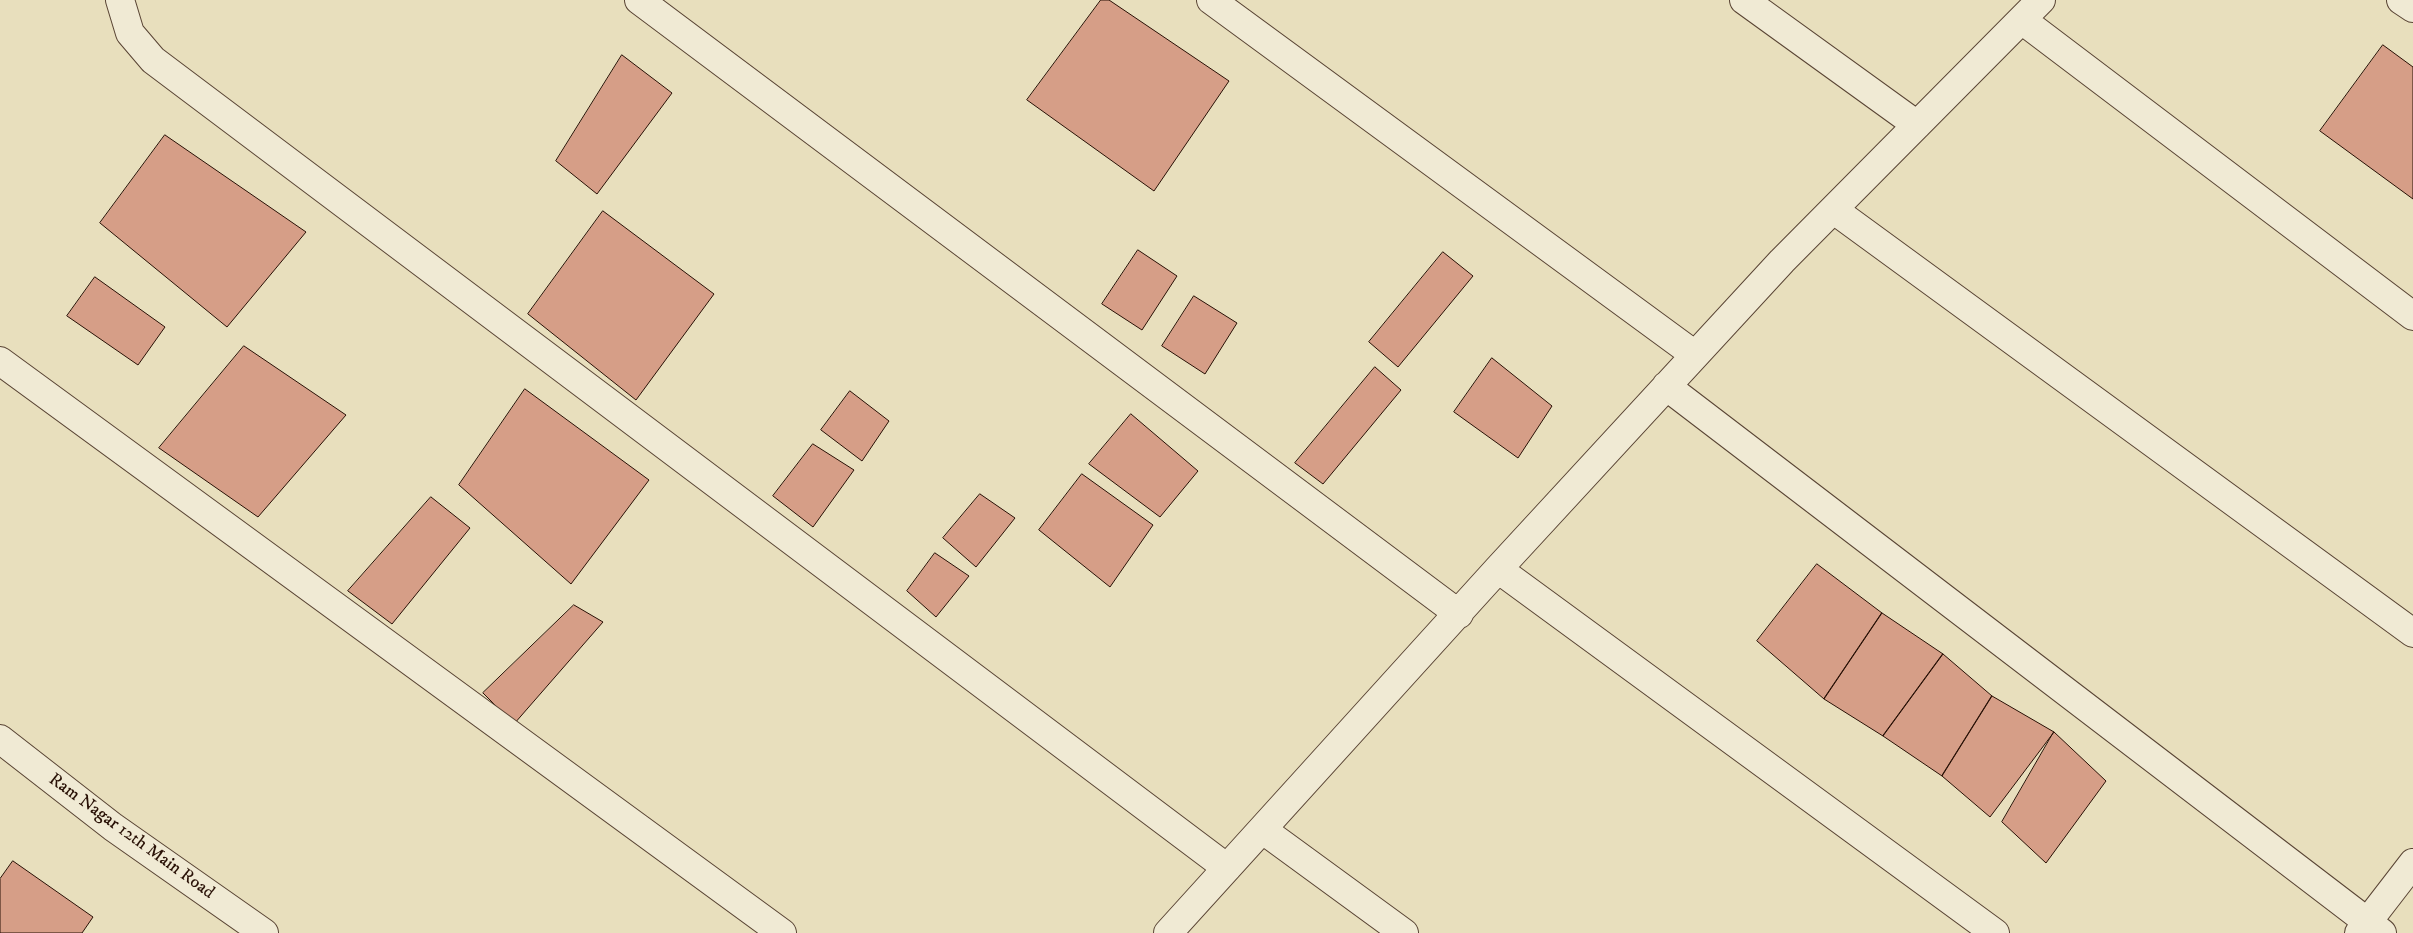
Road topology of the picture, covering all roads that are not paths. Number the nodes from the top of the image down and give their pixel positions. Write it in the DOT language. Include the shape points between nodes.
graph roads {
  1 [pos="120,0"];
  2 [pos="639,0"];
  3 [pos="1211,0"];
  4 [pos="1744,0"];
  5 [pos="2041,0"];
  6 [pos="2401,0"];
  7 [pos="2413,8"];
  8 [pos="2022,20"];
  9 [pos="1916,125"];
  10 [pos="1834,210"];
  11 [pos="2413,316"];
  12 [pos="1695,355"];
  13 [pos="0,361"];
  14 [pos="1666,386"];
  15 [pos="1498,569"];
  16 [pos="1459,614"];
  17 [pos="2413,633"];
  18 [pos="0,739"];
  19 [pos="1263,830"];
  20 [pos="2413,862"];
  21 [pos="1227,868"];
  22 [pos="2370,929"];
  23 [pos="264,933"];
  24 [pos="782,933"];
  25 [pos="1168,933"];
  26 [pos="1404,933"];
  27 [pos="1995,933"];
  1 -- 21 [label="street" via="130,33 153,60"];
  2 -- 16 [label="street"];
  3 -- 12 [label="street"];
  4 -- 9 [label="street"];
  5 -- 8 [label="street"];
  6 -- 7 [label="street"];
  8 -- 9 [label="street"];
  8 -- 11 [label="street"];
  9 -- 10 [label="street"];
  10 -- 12 [label="street"];
  10 -- 17 [label="street"];
  12 -- 14 [label="street"];
  13 -- 24 [label="street"];
  14 -- 15 [label="street"];
  14 -- 22 [label="street"];
  15 -- 16 [label="street"];
  15 -- 27 [label="street"];
  16 -- 19 [label="street"];
  18 -- 23 [label="street, Ram Nagar 12th Main Road" via="113,827"];
  19 -- 21 [label="street"];
  19 -- 26 [label="street"];
  20 -- 22 [label="street"];
  21 -- 25 [label="street"];
}
